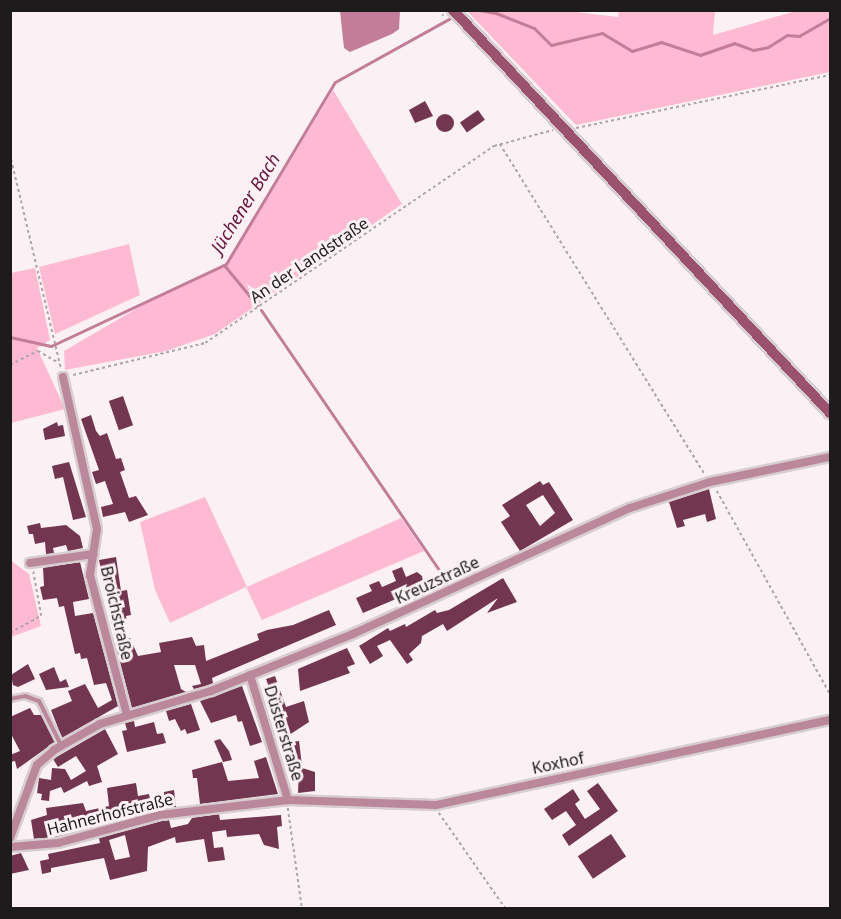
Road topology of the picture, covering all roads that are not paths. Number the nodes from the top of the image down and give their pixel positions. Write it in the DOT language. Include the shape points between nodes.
graph roads {
  1 [pos="453,10"];
  2 [pos="63,377"];
  3 [pos="831,413"];
  4 [pos="831,457"];
  5 [pos="93,554"];
  6 [pos="30,563"];
  7 [pos="250,675"];
  8 [pos="10,699"];
  9 [pos="127,715"];
  10 [pos="831,720"];
  11 [pos="61,746"];
  12 [pos="288,800"];
  13 [pos="10,838"];
  14 [pos="10,848"];
  1 -- 3 [label="main road"];
  2 -- 5 [label="street, Broichstraße" via="97,525"];
  4 -- 7 [label="street, Kreuzstraße" via="711,482 613,515 391,617"];
  5 -- 6 [label="street"];
  5 -- 9 [label="street, Broichstraße" via="90,575"];
  7 -- 9 [label="street, Kreuzstraße" via="184,700"];
  7 -- 12 [label="street, Düsterstraße"];
  8 -- 11 [label="lane" via="25,696 39,701"];
  9 -- 11 [label="street, Kreuzstraße"];
  10 -- 12 [label="street, Koxhof" via="433,805"];
  11 -- 13 [label="street, Kreuzstraße" via="34,771 18,825"];
  12 -- 14 [label="street, Hahnerhofstraße" via="160,815 50,844"];
}
